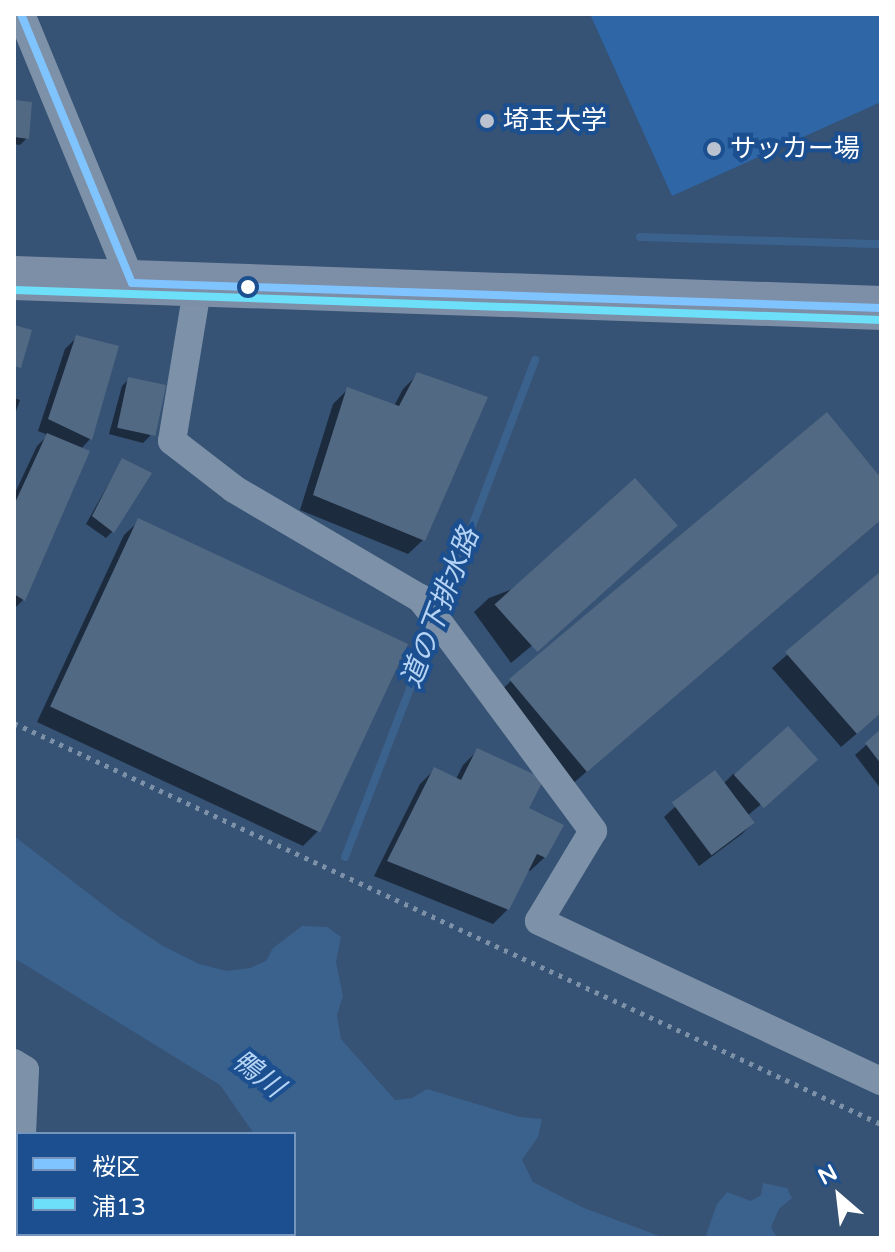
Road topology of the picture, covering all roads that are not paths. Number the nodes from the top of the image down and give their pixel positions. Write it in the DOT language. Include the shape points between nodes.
graph roads {
  1 [pos="21,14"];
  2 [pos="14,278"];
  3 [pos="132,283"];
  4 [pos="198,284"];
  5 [pos="881,308"];
  6 [pos="14,1063"];
  7 [pos="881,1081"];
  8 [pos="22,1132"];
  1 -- 3 [label="street"];
  2 -- 3 [label="main road"];
  3 -- 4 [label="main road"];
  4 -- 5 [label="main road"];
  4 -- 7 [label="street" via="172,441 234,489 420,598 429,609 593,831 539,921"];
  6 -- 8 [label="street" via="25,1070"];
}
